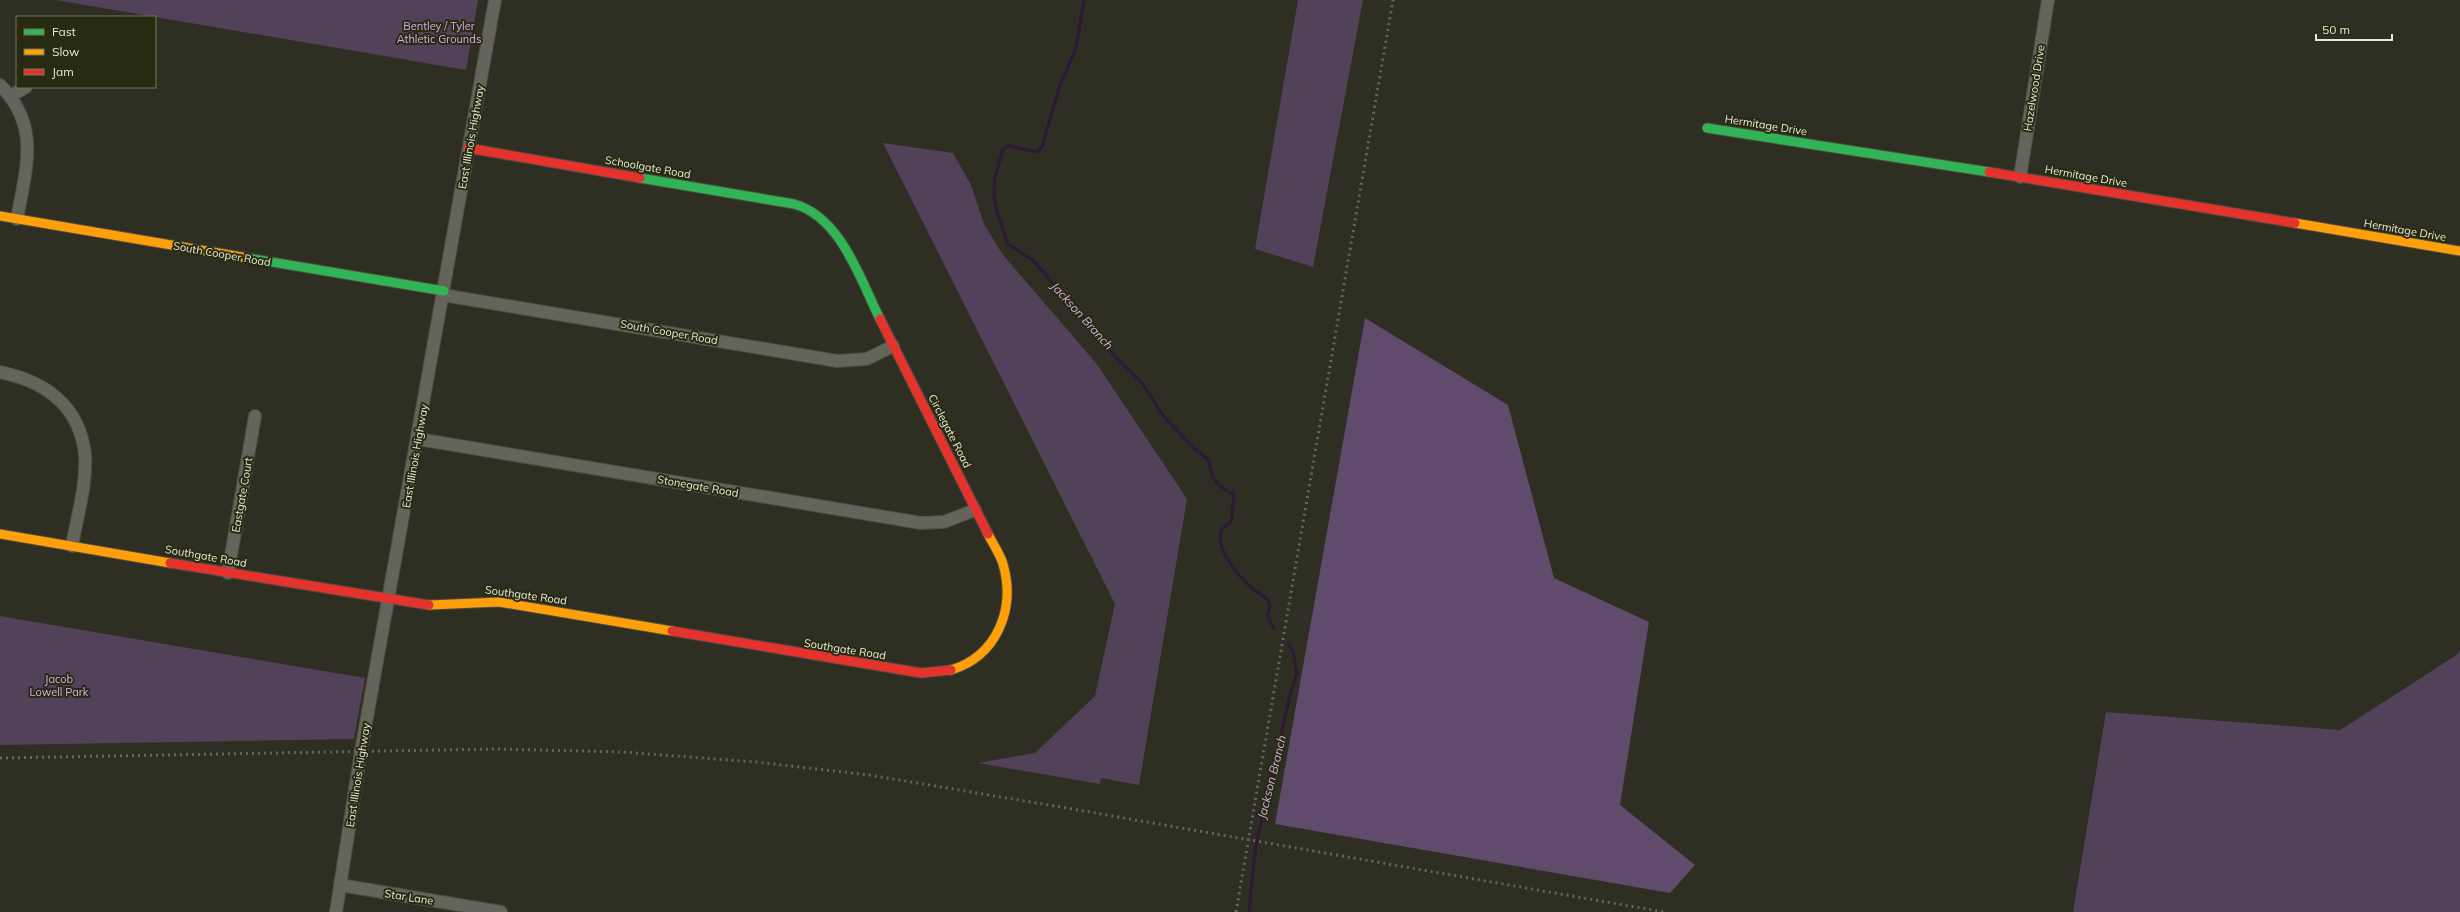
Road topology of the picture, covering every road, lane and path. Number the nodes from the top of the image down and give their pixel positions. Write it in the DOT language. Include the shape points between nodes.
graph roads {
  1 [pos="496,0"];
  2 [pos="2048,0"];
  3 [pos="0,85"];
  4 [pos="24,88"];
  5 [pos="12,96"];
  6 [pos="1707,128"];
  7 [pos="468,148"];
  8 [pos="2020,177"];
  9 [pos="0,216"];
  10 [pos="821,216"];
  11 [pos="17,219"];
  12 [pos="2460,251"];
  13 [pos="443,293"];
  14 [pos="893,346"];
  15 [pos="0,372"];
  16 [pos="256,416"];
  17 [pos="418,439"];
  18 [pos="975,510"];
  19 [pos="0,534"];
  20 [pos="72,546"];
  21 [pos="228,573"];
  22 [pos="389,600"];
  23 [pos="974,660"];
  24 [pos="340,885"];
  25 [pos="336,912"];
  26 [pos="501,912"];
  1 -- 7 [label="street, East Illinois Highway"];
  2 -- 8 [label="street, Hazelwood Drive"];
  3 -- 5 [label="street"];
  4 -- 5 [label="street"];
  5 -- 11 [label="street" via="27,127 29,158"];
  6 -- 8 [label="street, Hermitage Drive"];
  7 -- 10 [label="street, Schoolgate Road" via="794,204"];
  7 -- 13 [label="street, East Illinois Highway"];
  8 -- 12 [label="street, Hermitage Drive"];
  9 -- 11 [label="street, South Cooper Road"];
  10 -- 14 [label="street, Circlegate Road" via="838,236"];
  11 -- 13 [label="street, South Cooper Road"];
  13 -- 14 [label="street, South Cooper Road" via="837,361 867,358"];
  13 -- 17 [label="street, East Illinois Highway"];
  14 -- 18 [label="street, Circlegate Road"];
  15 -- 20 [label="street" via="39,384 51,392 70,413 79,430 85,455 84,479"];
  16 -- 21 [label="street, Eastgate Court"];
  17 -- 18 [label="street, Stonegate Road" via="921,523 944,522"];
  17 -- 22 [label="street, East Illinois Highway"];
  18 -- 23 [label="street, Circlegate Road" via="1003,563 1009,593 1007,612 1000,632 992,645"];
  19 -- 20 [label="street, Southgate Road"];
  20 -- 21 [label="street, Southgate Road"];
  21 -- 22 [label="street, Southgate Road"];
  22 -- 23 [label="street, Southgate Road" via="425,605 480,600 499,602 921,674 947,672"];
  22 -- 24 [label="street, East Illinois Highway" via="361,751"];
  24 -- 25 [label="street, East Illinois Highway"];
  24 -- 26 [label="street, Star Lane"];
}
